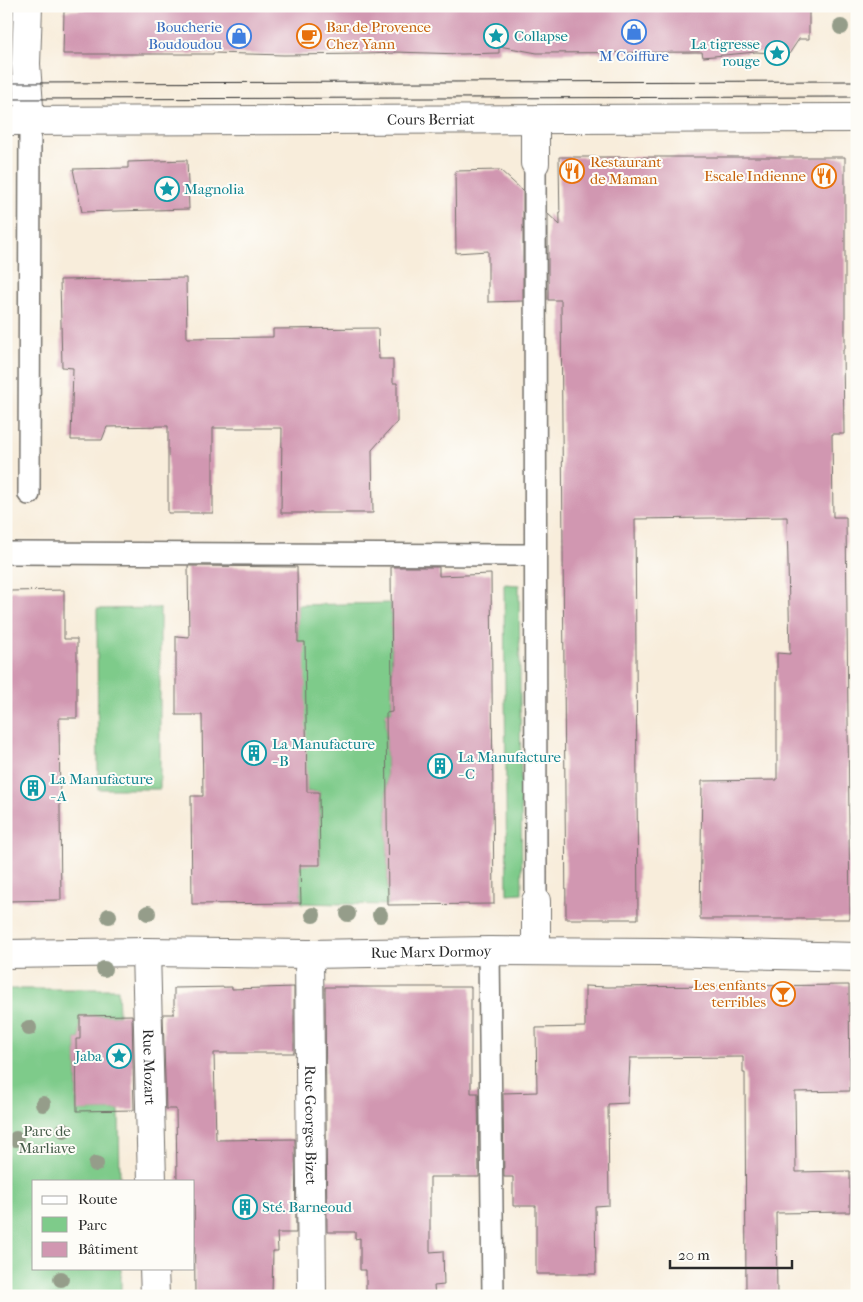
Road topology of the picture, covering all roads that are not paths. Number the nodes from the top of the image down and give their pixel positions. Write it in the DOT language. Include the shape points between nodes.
graph roads {
  1 [pos="28,6"];
  2 [pos="857,118"];
  3 [pos="535,120"];
  4 [pos="26,121"];
  5 [pos="535,163"];
  6 [pos="44,180"];
  7 [pos="29,494"];
  8 [pos="6,553"];
  9 [pos="535,554"];
  10 [pos="536,901"];
  11 [pos="489,951"];
  12 [pos="536,951"];
  13 [pos="146,952"];
  14 [pos="6,954"];
  15 [pos="309,954"];
  16 [pos="857,957"];
  17 [pos="152,1180"];
  18 [pos="154,1270"];
  19 [pos="155,1296"];
  20 [pos="312,1296"];
  21 [pos="493,1296"];
  1 -- 4 [label="street"];
  2 -- 3 [label="street, Cours Berriat"];
  3 -- 4 [label="street, Cours Berriat"];
  3 -- 5 [label="street"];
  4 -- 6 [label="lane"];
  4 -- 7 [label="lane"];
  5 -- 9 [label="lane"];
  8 -- 9 [label="lane"];
  9 -- 10 [label="lane"];
  10 -- 12 [label="street"];
  11 -- 12 [label="street, Rue Marx Dormoy"];
  11 -- 15 [label="street, Rue Marx Dormoy"];
  11 -- 21 [label="lane"];
  12 -- 16 [label="street, Rue Marx Dormoy"];
  13 -- 14 [label="street, Rue Marx Dormoy"];
  13 -- 15 [label="street, Rue Marx Dormoy"];
  13 -- 17 [label="street, Rue Mozart"];
  15 -- 20 [label="street, Rue Georges Bizet"];
  18 -- 19 [label="street"];
}
